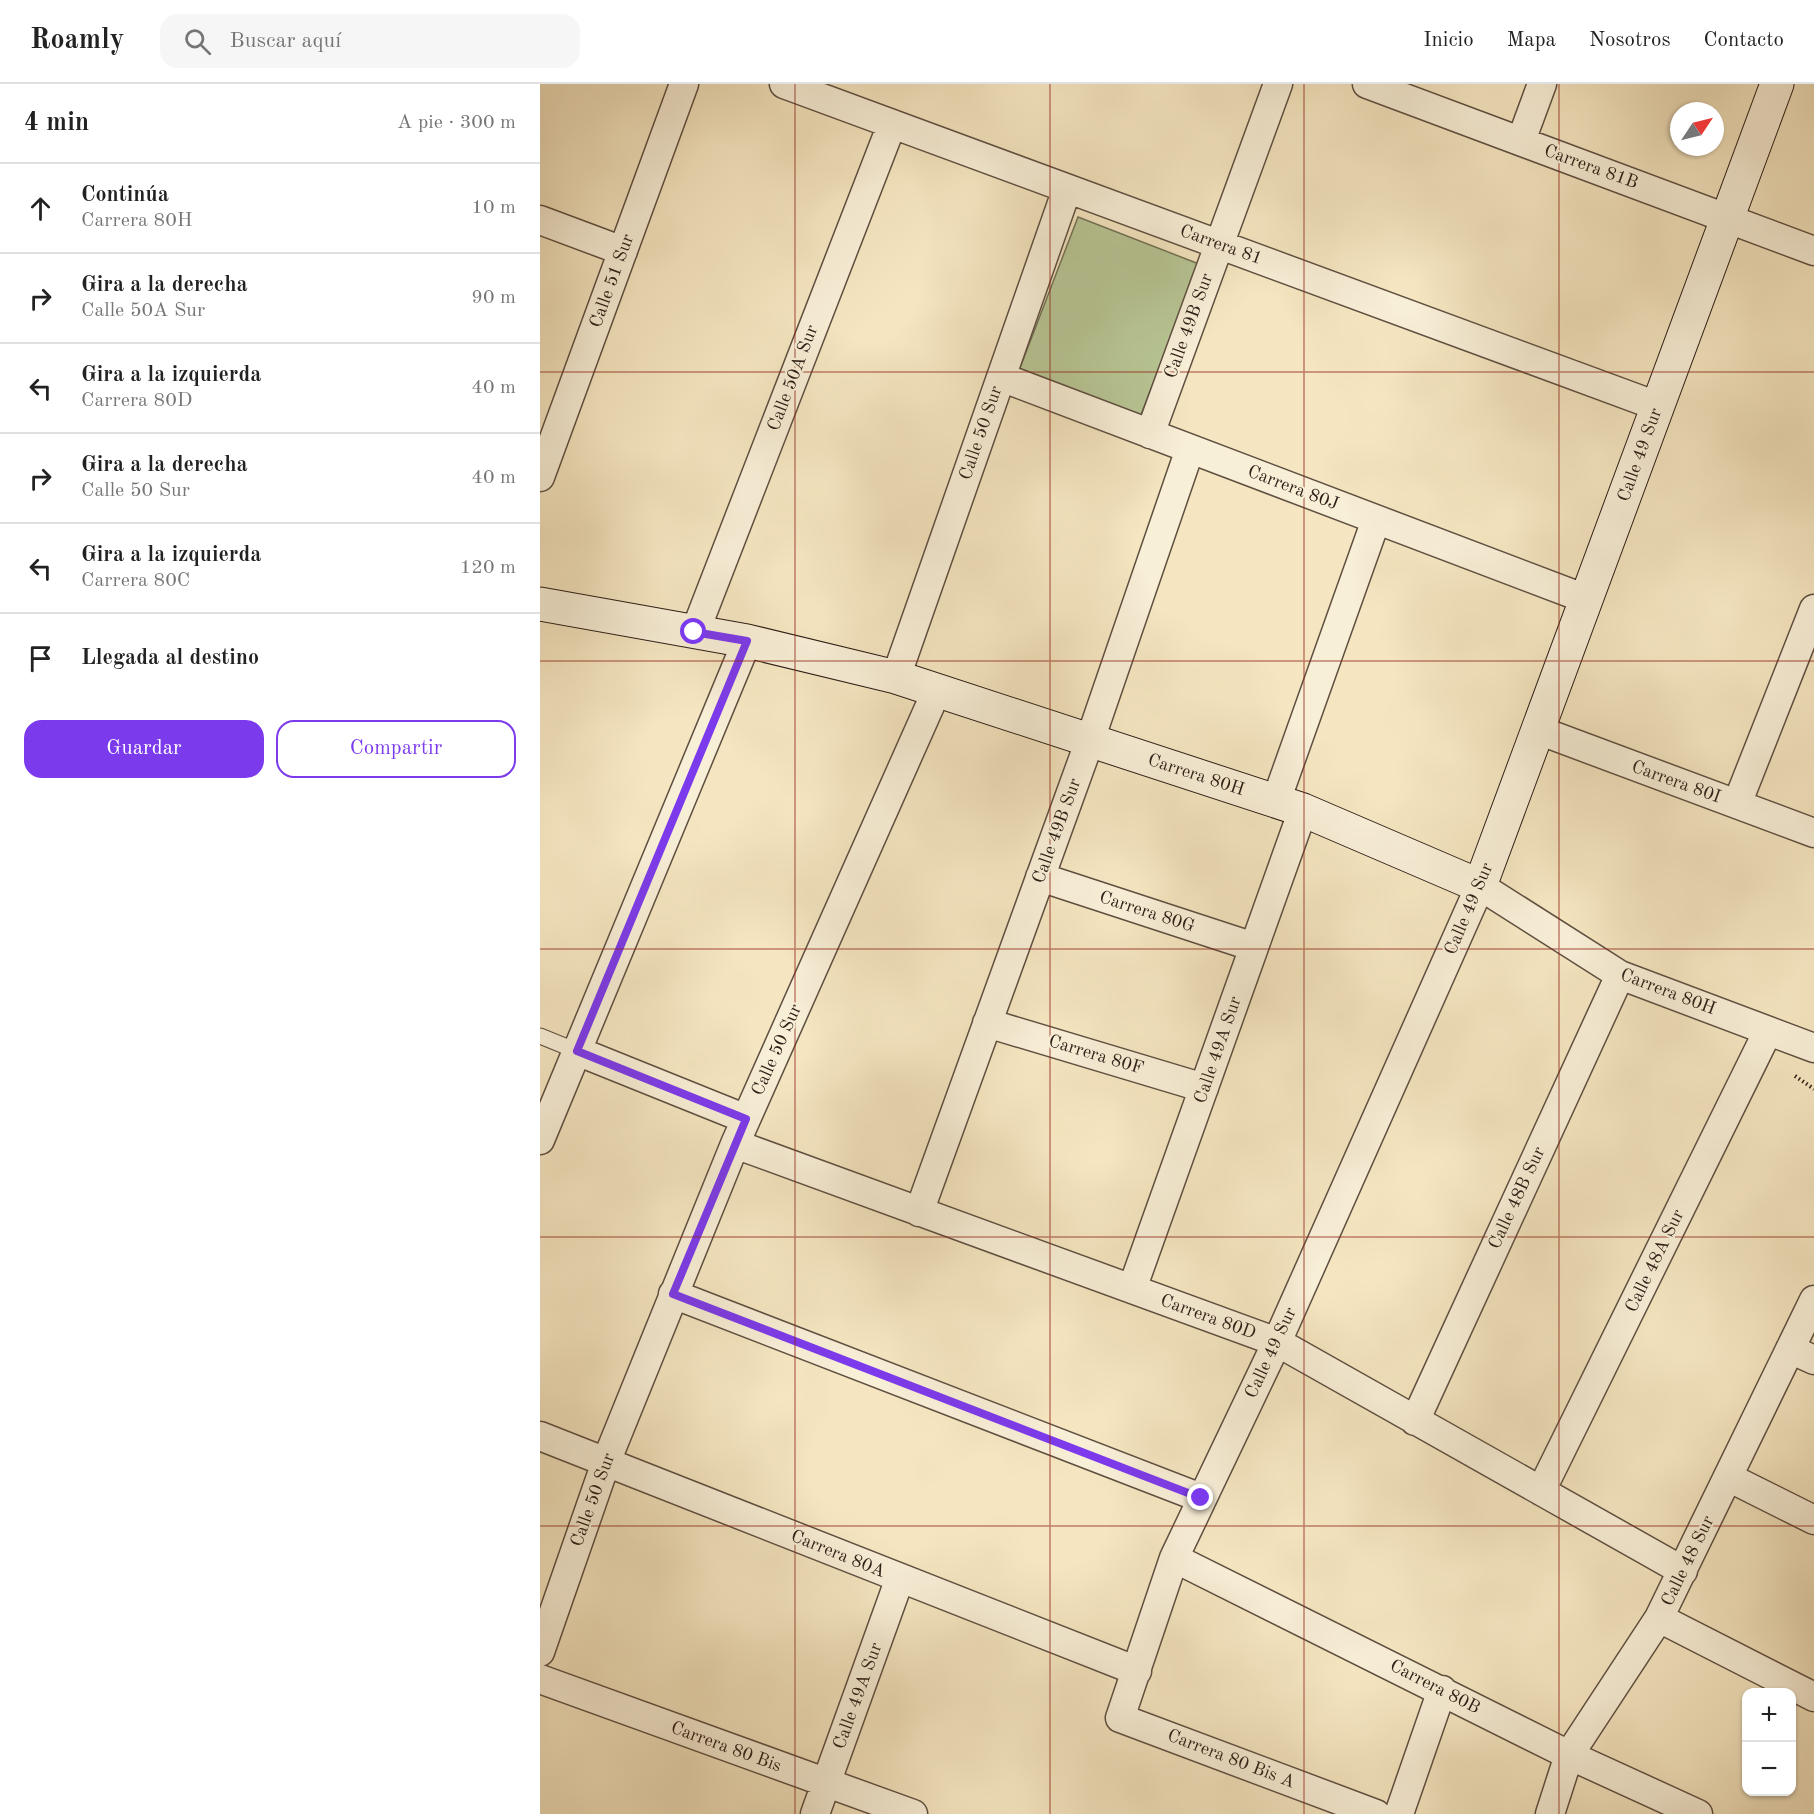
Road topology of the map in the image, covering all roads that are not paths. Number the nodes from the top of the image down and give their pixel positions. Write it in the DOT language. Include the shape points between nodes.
graph roads {
  1 [pos="684,84"];
  2 [pos="784,84"];
  3 [pos="1278,84"];
  4 [pos="1367,84"];
  5 [pos="1542,84"];
  6 [pos="1777,84"];
  7 [pos="892,123"];
  8 [pos="1521,141"];
  9 [pos="1067,189"];
  10 [pos="1727,218"];
  11 [pos="540,220"];
  12 [pos="1219,245"];
  13 [pos="623,251"];
  14 [pos="1814,251"];
  15 [pos="1001,377"];
  16 [pos="1657,406"];
  17 [pos="1150,434"];
  18 [pos="1190,449"];
  19 [pos="540,477"];
  20 [pos="1376,519"];
  21 [pos="1586,599"];
  22 [pos="1814,609"];
  23 [pos="542,610"];
  24 [pos="694,632"];
  25 [pos="747,641"];
  26 [pos="896,677"];
  27 [pos="938,690"];
  28 [pos="1538,730"];
  29 [pos="1089,741"];
  30 [pos="1737,804"];
  31 [pos="1289,806"];
  32 [pos="1814,833"];
  33 [pos="1040,877"];
  34 [pos="1480,886"];
  35 [pos="1254,946"];
  36 [pos="1620,975"];
  37 [pos="987,1023"];
  38 [pos="1768,1031"];
  39 [pos="540,1036"];
  40 [pos="1814,1048"];
  41 [pos="577,1051"];
  42 [pos="1204,1088"];
  43 [pos="740,1131"];
  44 [pos="540,1140"];
  45 [pos="919,1212"];
  46 [pos="1132,1290"];
  47 [pos="673,1294"];
  48 [pos="1814,1300"];
  49 [pos="1277,1342"];
  50 [pos="1802,1354"];
  51 [pos="1415,1420"];
  52 [pos="540,1436"];
  53 [pos="606,1462"];
  54 [pos="1728,1478"];
  55 [pos="1541,1491"];
  56 [pos="1201,1498"];
  57 [pos="1814,1520"];
  58 [pos="1174,1558"];
  59 [pos="1683,1571"];
  60 [pos="900,1578"];
  61 [pos="1659,1618"];
  62 [pos="540,1652"];
  63 [pos="1137,1671"];
  64 [pos="540,1679"];
  65 [pos="1442,1690"];
  66 [pos="1814,1697"];
  67 [pos="1120,1718"];
  68 [pos="1569,1755"];
  69 [pos="826,1783"];
  70 [pos="815,1814"];
  71 [pos="913,1814"];
  72 [pos="1376,1814"];
  73 [pos="1399,1814"];
  74 [pos="1550,1814"];
  75 [pos="1698,1814"];
  1 -- 13 [label="street, Calle 51 Sur"];
  2 -- 7 [label="street, Carrera 81"];
  3 -- 12 [label="street, Calle 49B Sur"];
  4 -- 8 [label="street, Carrera 81B"];
  5 -- 8 [label="street"];
  6 -- 10 [label="street, Calle 49 Sur"];
  7 -- 9 [label="street, Carrera 81"];
  7 -- 24 [label="street, Calle 50A Sur"];
  8 -- 10 [label="street, Carrera 81B"];
  9 -- 12 [label="street, Carrera 81"];
  9 -- 15 [label="street, Calle 50 Sur"];
  10 -- 14 [label="street, Carrera 81B"];
  10 -- 16 [label="street, Calle 49 Sur"];
  11 -- 13 [label="street"];
  12 -- 16 [label="street, Carrera 81"];
  12 -- 17 [label="street, Calle 49B Sur"];
  13 -- 19 [label="street, Calle 51 Sur"];
  15 -- 17 [label="street, Carrera 80J"];
  15 -- 26 [label="street, Calle 50 Sur"];
  16 -- 21 [label="street, Calle 49 Sur"];
  17 -- 18 [label="street, Carrera 80J"];
  18 -- 20 [label="street, Carrera 80J"];
  18 -- 29 [label="street, Calle 49B Sur"];
  20 -- 21 [label="street, Carrera 80J"];
  20 -- 31 [label="street, Calle 49A Sur"];
  21 -- 28 [label="street, Calle 49 Sur"];
  22 -- 30 [label="street"];
  23 -- 24 [label="street, Carrera 80H"];
  24 -- 25 [label="street, Carrera 80H"];
  25 -- 26 [label="street, Carrera 80H"];
  25 -- 41 [label="street"];
  26 -- 27 [label="street, Carrera 80H"];
  27 -- 29 [label="street, Carrera 80H"];
  27 -- 43 [label="street, Calle 50 Sur"];
  28 -- 30 [label="street, Carrera 80I"];
  28 -- 34 [label="street, Calle 49 Sur"];
  29 -- 31 [label="street, Carrera 80H"];
  29 -- 33 [label="street, Calle 49B Sur"];
  30 -- 32 [label="street, Carrera 80I"];
  31 -- 34 [label="street, Carrera 80H"];
  31 -- 35 [label="street, Calle 49A Sur"];
  33 -- 35 [label="street, Carrera 80G"];
  33 -- 37 [label="street, Calle 49B Sur"];
  34 -- 36 [label="street, Carrera 80H"];
  34 -- 49 [label="street, Calle 49 Sur"];
  35 -- 42 [label="street, Calle 49A Sur"];
  36 -- 38 [label="street, Carrera 80H"];
  36 -- 51 [label="street, Calle 48B Sur"];
  37 -- 42 [label="street, Carrera 80F"];
  37 -- 45 [label="street, Calle 49B Sur"];
  38 -- 40 [label="street, Carrera 80H"];
  38 -- 55 [label="street, Calle 48A Sur"];
  39 -- 41 [label="lane, Carrera 80D"];
  41 -- 43 [label="street, Carrera 80D"];
  41 -- 44 [label="street"];
  42 -- 46 [label="street, Calle 49A Sur"];
  43 -- 45 [label="street, Carrera 80D"];
  43 -- 47 [label="street, Calle 50 Sur"];
  45 -- 46 [label="street, Carrera 80D"];
  46 -- 49 [label="street, Carrera 80D"];
  47 -- 53 [label="street, Calle 50 Sur"];
  47 -- 56 [label="street"];
  48 -- 50 [label="street, Calle 48 Sur"];
  49 -- 51 [label="street, Carrera 80D"];
  49 -- 56 [label="street, Calle 49 Sur"];
  50 -- 54 [label="street, Calle 48 Sur"];
  51 -- 55 [label="street, Carrera 80D"];
  52 -- 53 [label="street, Carrera 80A"];
  53 -- 60 [label="street, Carrera 80A"];
  53 -- 62 [label="street, Calle 50 Sur"];
  54 -- 57 [label="street"];
  54 -- 59 [label="street, Calle 48 Sur"];
  55 -- 59 [label="street, Carrera 80D"];
  56 -- 58 [label="street, Calle 49 Sur"];
  58 -- 63 [label="street, Calle 49 Sur"];
  58 -- 65 [label="street, Carrera 80B"];
  59 -- 61 [label="street, Calle 48 Sur"];
  60 -- 63 [label="street, Carrera 80A"];
  60 -- 69 [label="street, Calle 49A Sur"];
  61 -- 66 [label="street"];
  61 -- 68 [label="street, Calle 48 Sur"];
  63 -- 67 [label="street, Calle 49 Sur"];
  64 -- 69 [label="street, Carrera 80 Bis"];
  65 -- 68 [label="street, Carrera 80B"];
  65 -- 73 [label="street"];
  67 -- 72 [label="street, Carrera 80 Bis A"];
  68 -- 74 [label="street, Calle 48 Sur"];
  68 -- 75 [label="street, Carrera 80B"];
  69 -- 70 [label="street, Calle 49A Sur"];
  69 -- 71 [label="street, Carrera 80 Bis"];
}
